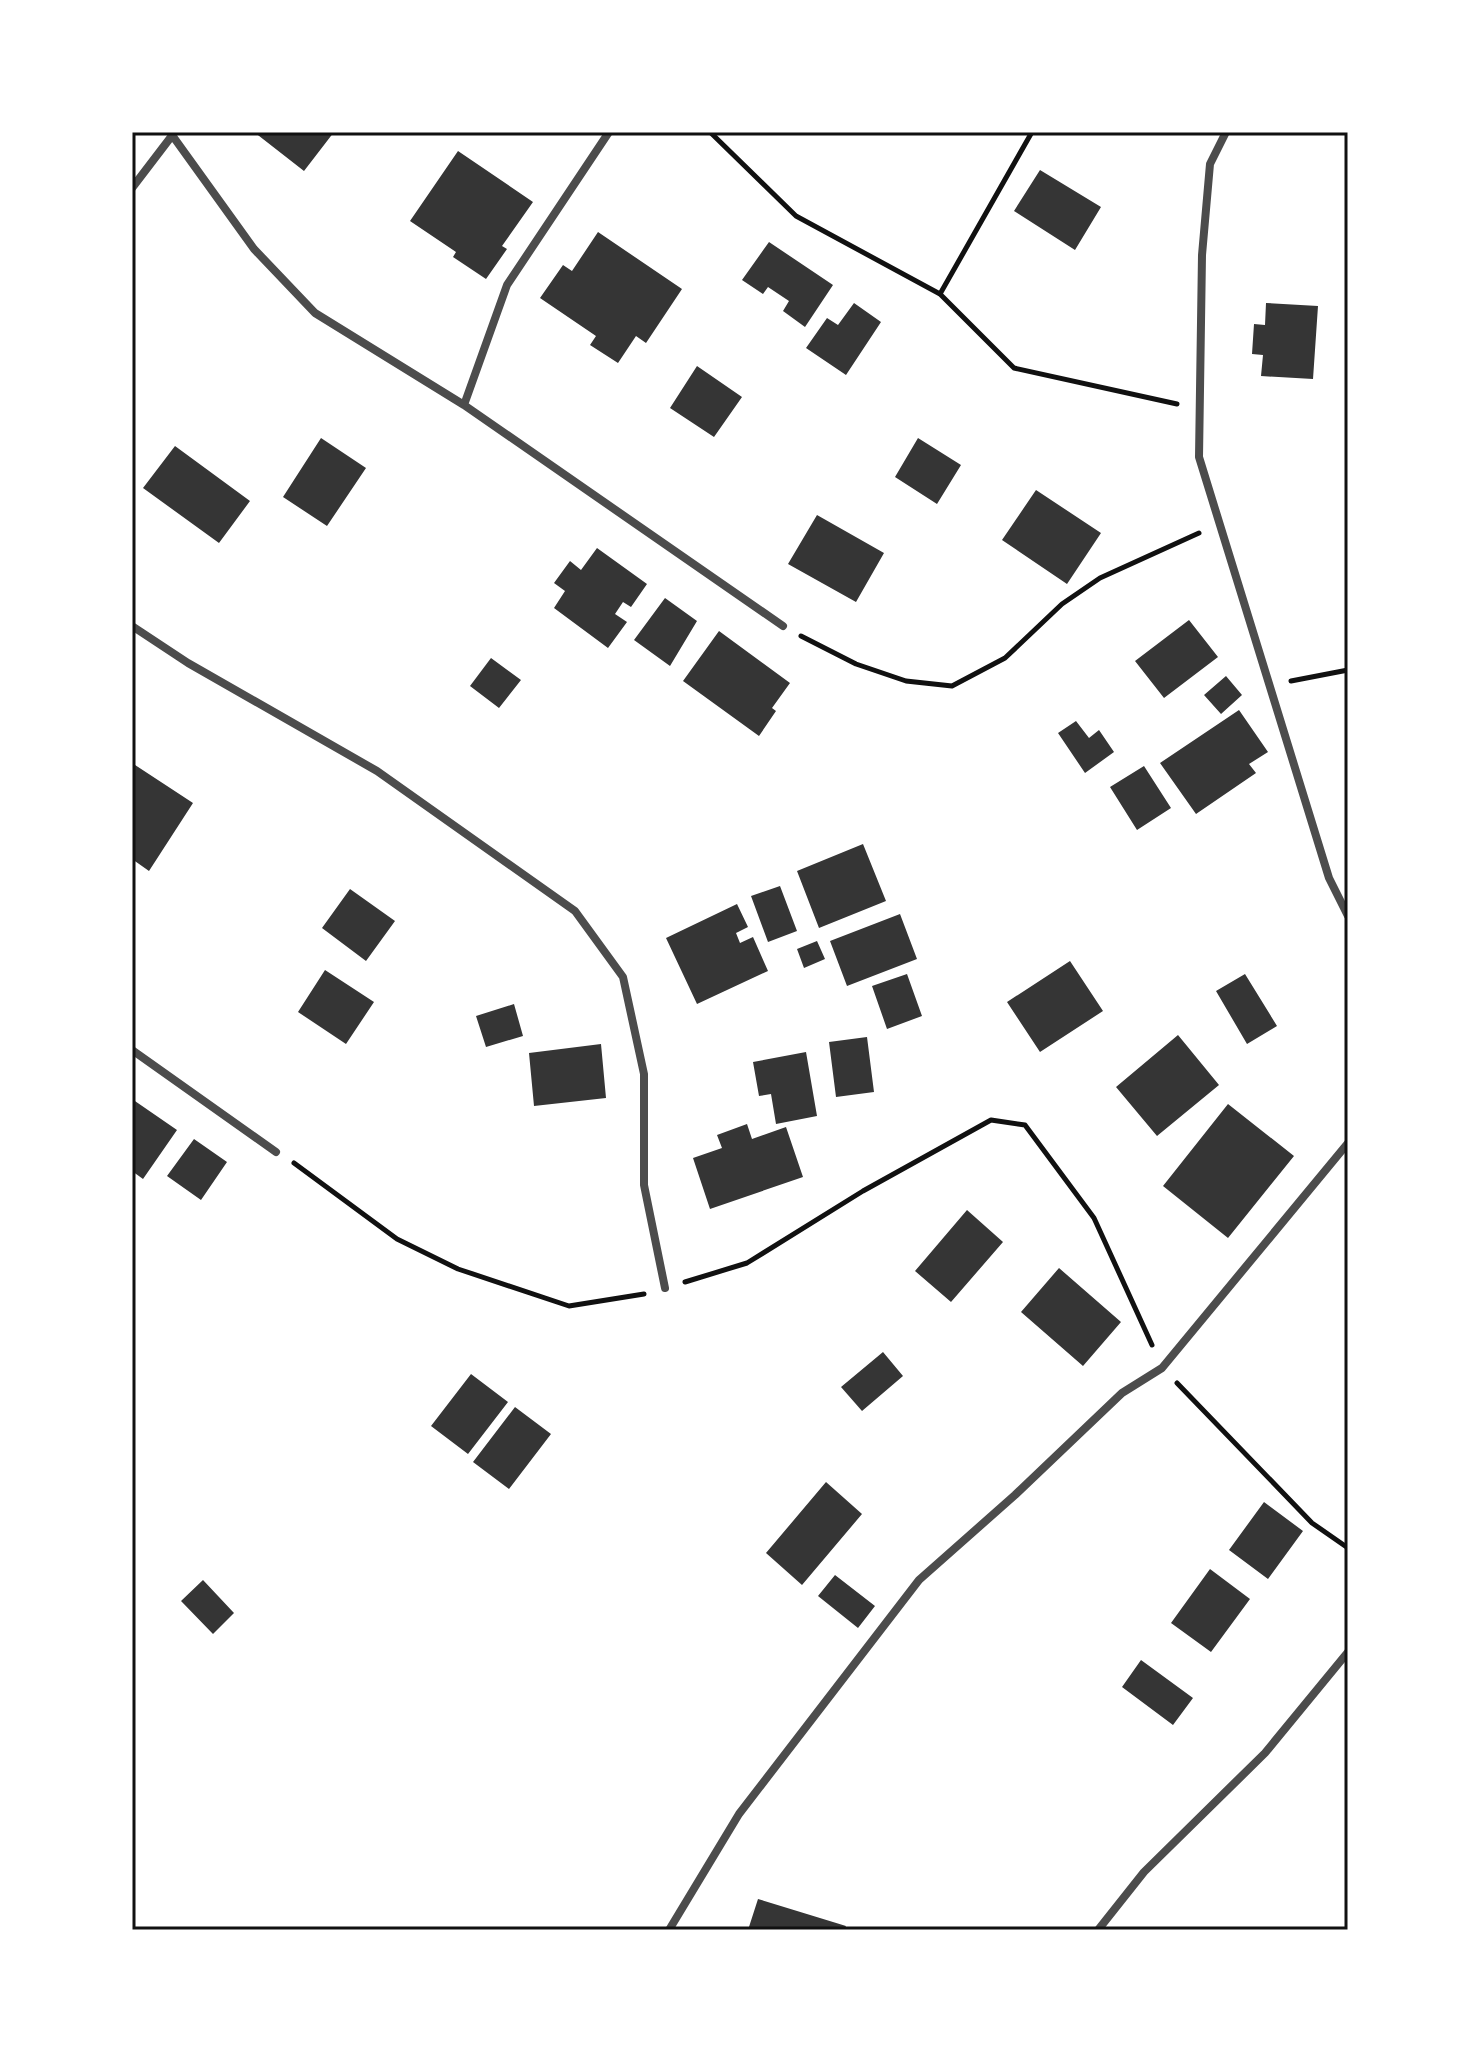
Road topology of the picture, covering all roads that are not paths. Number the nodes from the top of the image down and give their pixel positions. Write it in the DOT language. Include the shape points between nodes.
graph roads {
  1 [pos="609,132"];
  2 [pos="1226,132"];
  3 [pos="173,134"];
  4 [pos="132,188"];
  5 [pos="464,405"];
  6 [pos="132,626"];
  7 [pos="783,626"];
  8 [pos="1348,916"];
  9 [pos="132,1050"];
  10 [pos="1348,1143"];
  11 [pos="276,1152"];
  12 [pos="665,1288"];
  13 [pos="1348,1652"];
  14 [pos="669,1930"];
  15 [pos="1098,1930"];
  1 -- 5 [label="street" via="507,285"];
  2 -- 8 [label="street" via="1210,164 1202,255 1199,457 1329,878"];
  3 -- 4 [label="street"];
  3 -- 5 [label="street" via="254,249 315,313"];
  5 -- 7 [label="street"];
  6 -- 12 [label="street" via="377,771 575,911 623,977 644,1074 644,1185"];
  9 -- 11 [label="street"];
  10 -- 14 [label="street" via="1162,1368 1122,1393 919,1580 739,1814"];
  13 -- 15 [label="street" via="1265,1753 1144,1872"];
}
